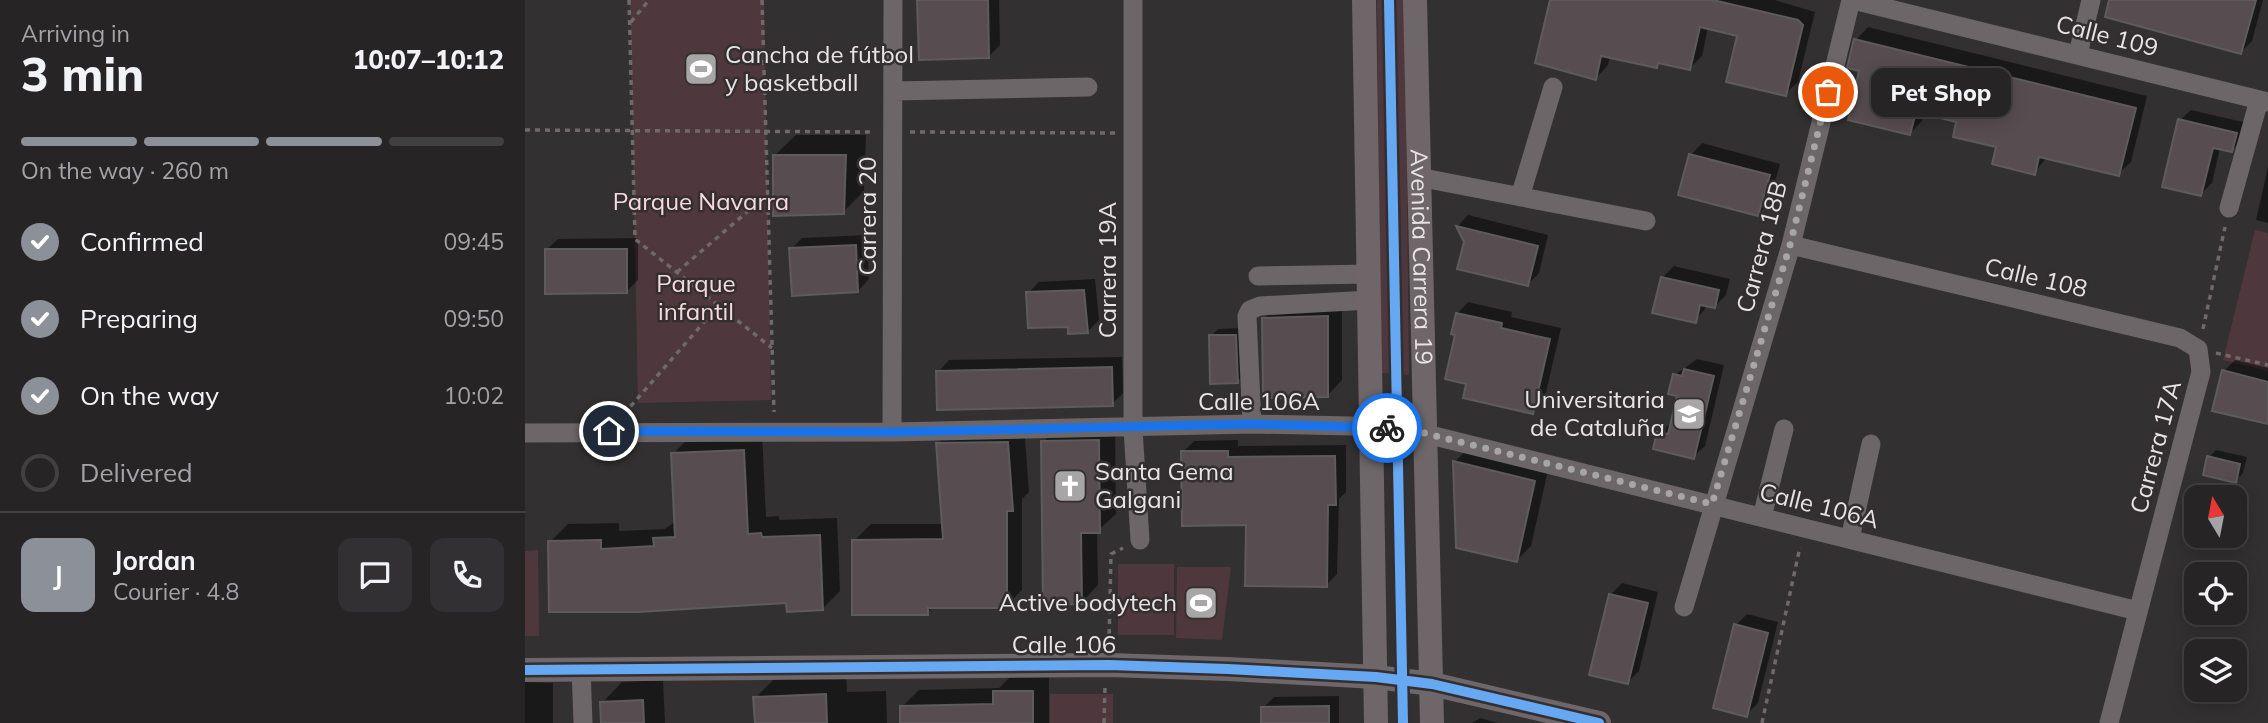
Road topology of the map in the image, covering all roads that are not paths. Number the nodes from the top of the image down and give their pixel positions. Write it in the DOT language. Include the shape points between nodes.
graph roads {
  1 [pos="893,0"];
  2 [pos="1133,0"];
  3 [pos="1364,0"];
  4 [pos="1415,0"];
  5 [pos="1852,0"];
  6 [pos="2091,0"];
  7 [pos="2078,54"];
  8 [pos="1088,87"];
  9 [pos="1553,87"];
  10 [pos="893,91"];
  11 [pos="2263,101"];
  12 [pos="1418,177"];
  13 [pos="1520,197"];
  14 [pos="2229,208"];
  15 [pos="1646,221"];
  16 [pos="1790,245"];
  17 [pos="1369,274"];
  18 [pos="1258,276"];
  19 [pos="1370,300"];
  20 [pos="2198,349"];
  21 [pos="1251,424"];
  22 [pos="1372,428"];
  23 [pos="1133,429"];
  24 [pos="1784,429"];
  25 [pos="892,432"];
  26 [pos="525,433"];
  27 [pos="1424,433"];
  28 [pos="1871,444"];
  29 [pos="1712,504"];
  30 [pos="1762,517"];
  31 [pos="1140,540"];
  32 [pos="1850,540"];
  33 [pos="1684,607"];
  34 [pos="2138,611"];
  35 [pos="581,668"];
  36 [pos="525,670"];
  37 [pos="1376,677"];
  38 [pos="1432,684"];
  39 [pos="583,723"];
  40 [pos="1376,723"];
  41 [pos="1431,723"];
  42 [pos="1599,723"];
  43 [pos="2109,723"];
  1 -- 10 [label="street, Carrera 20"];
  2 -- 23 [label="street, Carrera 19A"];
  3 -- 17 [label="main road, Avenida Carrera 19"];
  4 -- 12 [label="main road, Avenida Carrera 19"];
  5 -- 7 [label="street, Calle 109"];
  5 -- 16 [label="street, Carrera 18B"];
  6 -- 7 [label="street"];
  7 -- 11 [label="street, Calle 109"];
  8 -- 10 [label="street"];
  9 -- 13 [label="street"];
  10 -- 25 [label="street, Carrera 20"];
  11 -- 14 [label="street"];
  12 -- 13 [label="street"];
  12 -- 27 [label="main road, Avenida Carrera 19"];
  13 -- 15 [label="street"];
  16 -- 20 [label="street, Calle 108" via="2180,338"];
  16 -- 29 [label="street, Carrera 18B"];
  17 -- 18 [label="street"];
  17 -- 19 [label="main road, Avenida Carrera 19"];
  19 -- 21 [label="street" via="1250,310"];
  19 -- 22 [label="main road, Avenida Carrera 19"];
  20 -- 34 [label="street, Carrera 17A" via="2201,372"];
  21 -- 22 [label="street, Calle 106A"];
  21 -- 23 [label="street, Calle 106A"];
  22 -- 27 [label="street, Calle 106A"];
  22 -- 37 [label="main road, Avenida Carrera 19"];
  23 -- 25 [label="street, Calle 106A"];
  23 -- 31 [label="street, Carrera 19A"];
  24 -- 30 [label="street"];
  25 -- 26 [label="street, Calle 106A"];
  27 -- 29 [label="street, Calle 106A"];
  27 -- 38 [label="main road, Avenida Carrera 19"];
  28 -- 32 [label="street"];
  29 -- 30 [label="street, Calle 106A"];
  29 -- 33 [label="street, Carrera 18B"];
  30 -- 32 [label="street, Calle 106A"];
  32 -- 34 [label="street, Calle 106A"];
  34 -- 43 [label="street, Carrera 17A"];
  35 -- 36 [label="main road, Calle 106"];
  35 -- 37 [label="main road, Calle 106" via="1109,666"];
  35 -- 39 [label="street"];
  37 -- 38 [label="main road, Calle 106"];
  37 -- 40 [label="main road, Avenida Carrera 19"];
  38 -- 41 [label="main road, Avenida Carrera 19"];
  38 -- 42 [label="main road, Calle 106"];
}
